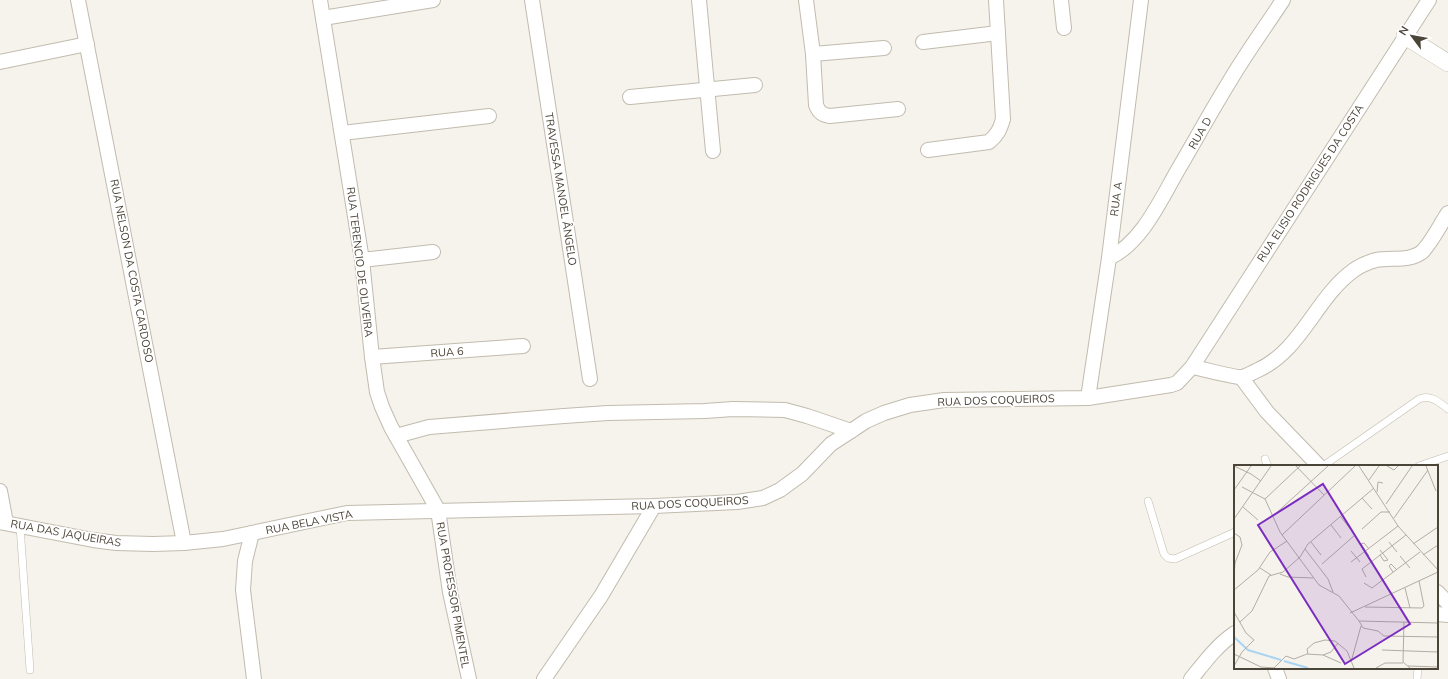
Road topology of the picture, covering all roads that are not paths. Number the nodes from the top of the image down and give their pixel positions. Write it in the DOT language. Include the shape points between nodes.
graph roads {
  1 [pos="78,0"];
  2 [pos="320,0"];
  3 [pos="433,0"];
  4 [pos="532,0"];
  5 [pos="700,0"];
  6 [pos="806,0"];
  7 [pos="996,0"];
  8 [pos="1061,0"];
  9 [pos="1141,0"];
  10 [pos="1283,0"];
  11 [pos="1429,0"];
  12 [pos="323,18"];
  13 [pos="1064,28"];
  14 [pos="998,33"];
  15 [pos="1405,36"];
  16 [pos="923,42"];
  17 [pos="87,44"];
  18 [pos="884,48"];
  19 [pos="812,54"];
  20 [pos="0,62"];
  21 [pos="1448,63"];
  22 [pos="755,85"];
  23 [pos="708,90"];
  24 [pos="630,96"];
  25 [pos="898,109"];
  26 [pos="488,116"];
  27 [pos="342,133"];
  28 [pos="928,150"];
  29 [pos="713,151"];
  30 [pos="1448,213"];
  31 [pos="432,252"];
  32 [pos="1108,258"];
  33 [pos="362,260"];
  34 [pos="523,346"];
  35 [pos="372,357"];
  36 [pos="1192,367"];
  37 [pos="1241,377"];
  38 [pos="590,379"];
  39 [pos="1088,398"];
  40 [pos="1448,409"];
  41 [pos="851,430"];
  42 [pos="396,436"];
  43 [pos="1448,456"];
  44 [pos="1318,465"];
  45 [pos="1324,465"];
  46 [pos="1422,465"];
  47 [pos="0,491"];
  48 [pos="1148,501"];
  49 [pos="654,506"];
  50 [pos="438,510"];
  51 [pos="3,522"];
  52 [pos="20,526"];
  53 [pos="1234,532"];
  54 [pos="252,533"];
  55 [pos="184,543"];
  56 [pos="1438,593"];
  57 [pos="1448,603"];
  58 [pos="1438,614"];
  59 [pos="1448,615"];
  60 [pos="1234,634"];
  61 [pos="1275,669"];
  62 [pos="1418,669"];
  63 [pos="30,670"];
  64 [pos="254,679"];
  65 [pos="468,679"];
  66 [pos="544,679"];
  67 [pos="1191,679"];
  68 [pos="1279,679"];
  69 [pos="1417,679"];
  1 -- 17 [label="street, RUA NELSON DA COSTA CARDOSO"];
  2 -- 12 [label="street, RUA TERENCIO DE OLIVEIRA"];
  3 -- 12 [label="street"];
  4 -- 38 [label="street, TRAVESSA MANOEL ÂNGELO"];
  5 -- 23 [label="street"];
  6 -- 19 [label="street"];
  7 -- 14 [label="street"];
  8 -- 13 [label="street"];
  9 -- 32 [label="street, RUA A"];
  10 -- 32 [label="street, RUA D" via="1232,78 1150,218 1129,245"];
  11 -- 15 [label="street, RUA ELISIO RODRIGUES DA COSTA"];
  12 -- 27 [label="street, RUA TERENCIO DE OLIVEIRA"];
  14 -- 16 [label="street"];
  14 -- 28 [label="street" via="1003,119 997,136 989,142"];
  15 -- 21 [label="street"];
  15 -- 36 [label="street, RUA ELISIO RODRIGUES DA COSTA"];
  17 -- 20 [label="street"];
  17 -- 55 [label="street, RUA NELSON DA COSTA CARDOSO"];
  18 -- 19 [label="street"];
  19 -- 25 [label="street" via="816,105 823,115"];
  22 -- 23 [label="street"];
  23 -- 24 [label="street"];
  23 -- 29 [label="street"];
  26 -- 27 [label="street"];
  27 -- 33 [label="street, RUA TERENCIO DE OLIVEIRA"];
  30 -- 37 [label="street" via="1430,242 1411,258 1377,260 1343,278 1287,349 1263,368"];
  31 -- 33 [label="street"];
  32 -- 39 [label="street, RUA A"];
  33 -- 35 [label="street, RUA TERENCIO DE OLIVEIRA"];
  34 -- 35 [label="street, RUA 6"];
  35 -- 42 [label="street, RUA TERENCIO DE OLIVEIRA" via="377,392"];
  36 -- 37 [label="street"];
  36 -- 39 [label="street, RUA DOS COQUEIROS" via="1171,385"];
  37 -- 44 [label="street" via="1267,412"];
  39 -- 41 [label="street, RUA DOS COQUEIROS" via="937,401 910,405 884,413"];
  40 -- 45 [label="lane" via="1431,398 1422,397"];
  41 -- 42 [label="street" via="785,410 733,409 564,416 429,427"];
  41 -- 49 [label="street, RUA DOS COQUEIROS" via="831,444 802,474 780,490 763,498 737,502"];
  42 -- 50 [label="street, RUA TERENCIO DE OLIVEIRA"];
  43 -- 46 [label="lane"];
  47 -- 51 [label="street"];
  48 -- 53 [label="lane" via="1164,554 1168,558 1175,559"];
  49 -- 50 [label="street, RUA DOS COQUEIROS"];
  49 -- 66 [label="street" via="601,596"];
  50 -- 54 [label="street, RUA BELA VISTA" via="347,513"];
  50 -- 65 [label="street, RUA PROFESSOR PIMENTEL" via="450,592"];
  51 -- 52 [label="street, RUA DAS JAQUEIRAS"];
  52 -- 55 [label="street, RUA DAS JAQUEIRAS" via="116,543"];
  52 -- 63 [label="lane"];
  54 -- 55 [label="street, RUA DAS JAQUEIRAS"];
  54 -- 64 [label="street" via="245,561 242,590"];
  56 -- 57 [label="street"];
  58 -- 59 [label="street"];
  60 -- 67 [label="street"];
  61 -- 68 [label="street"];
  62 -- 69 [label="lane"];
}
